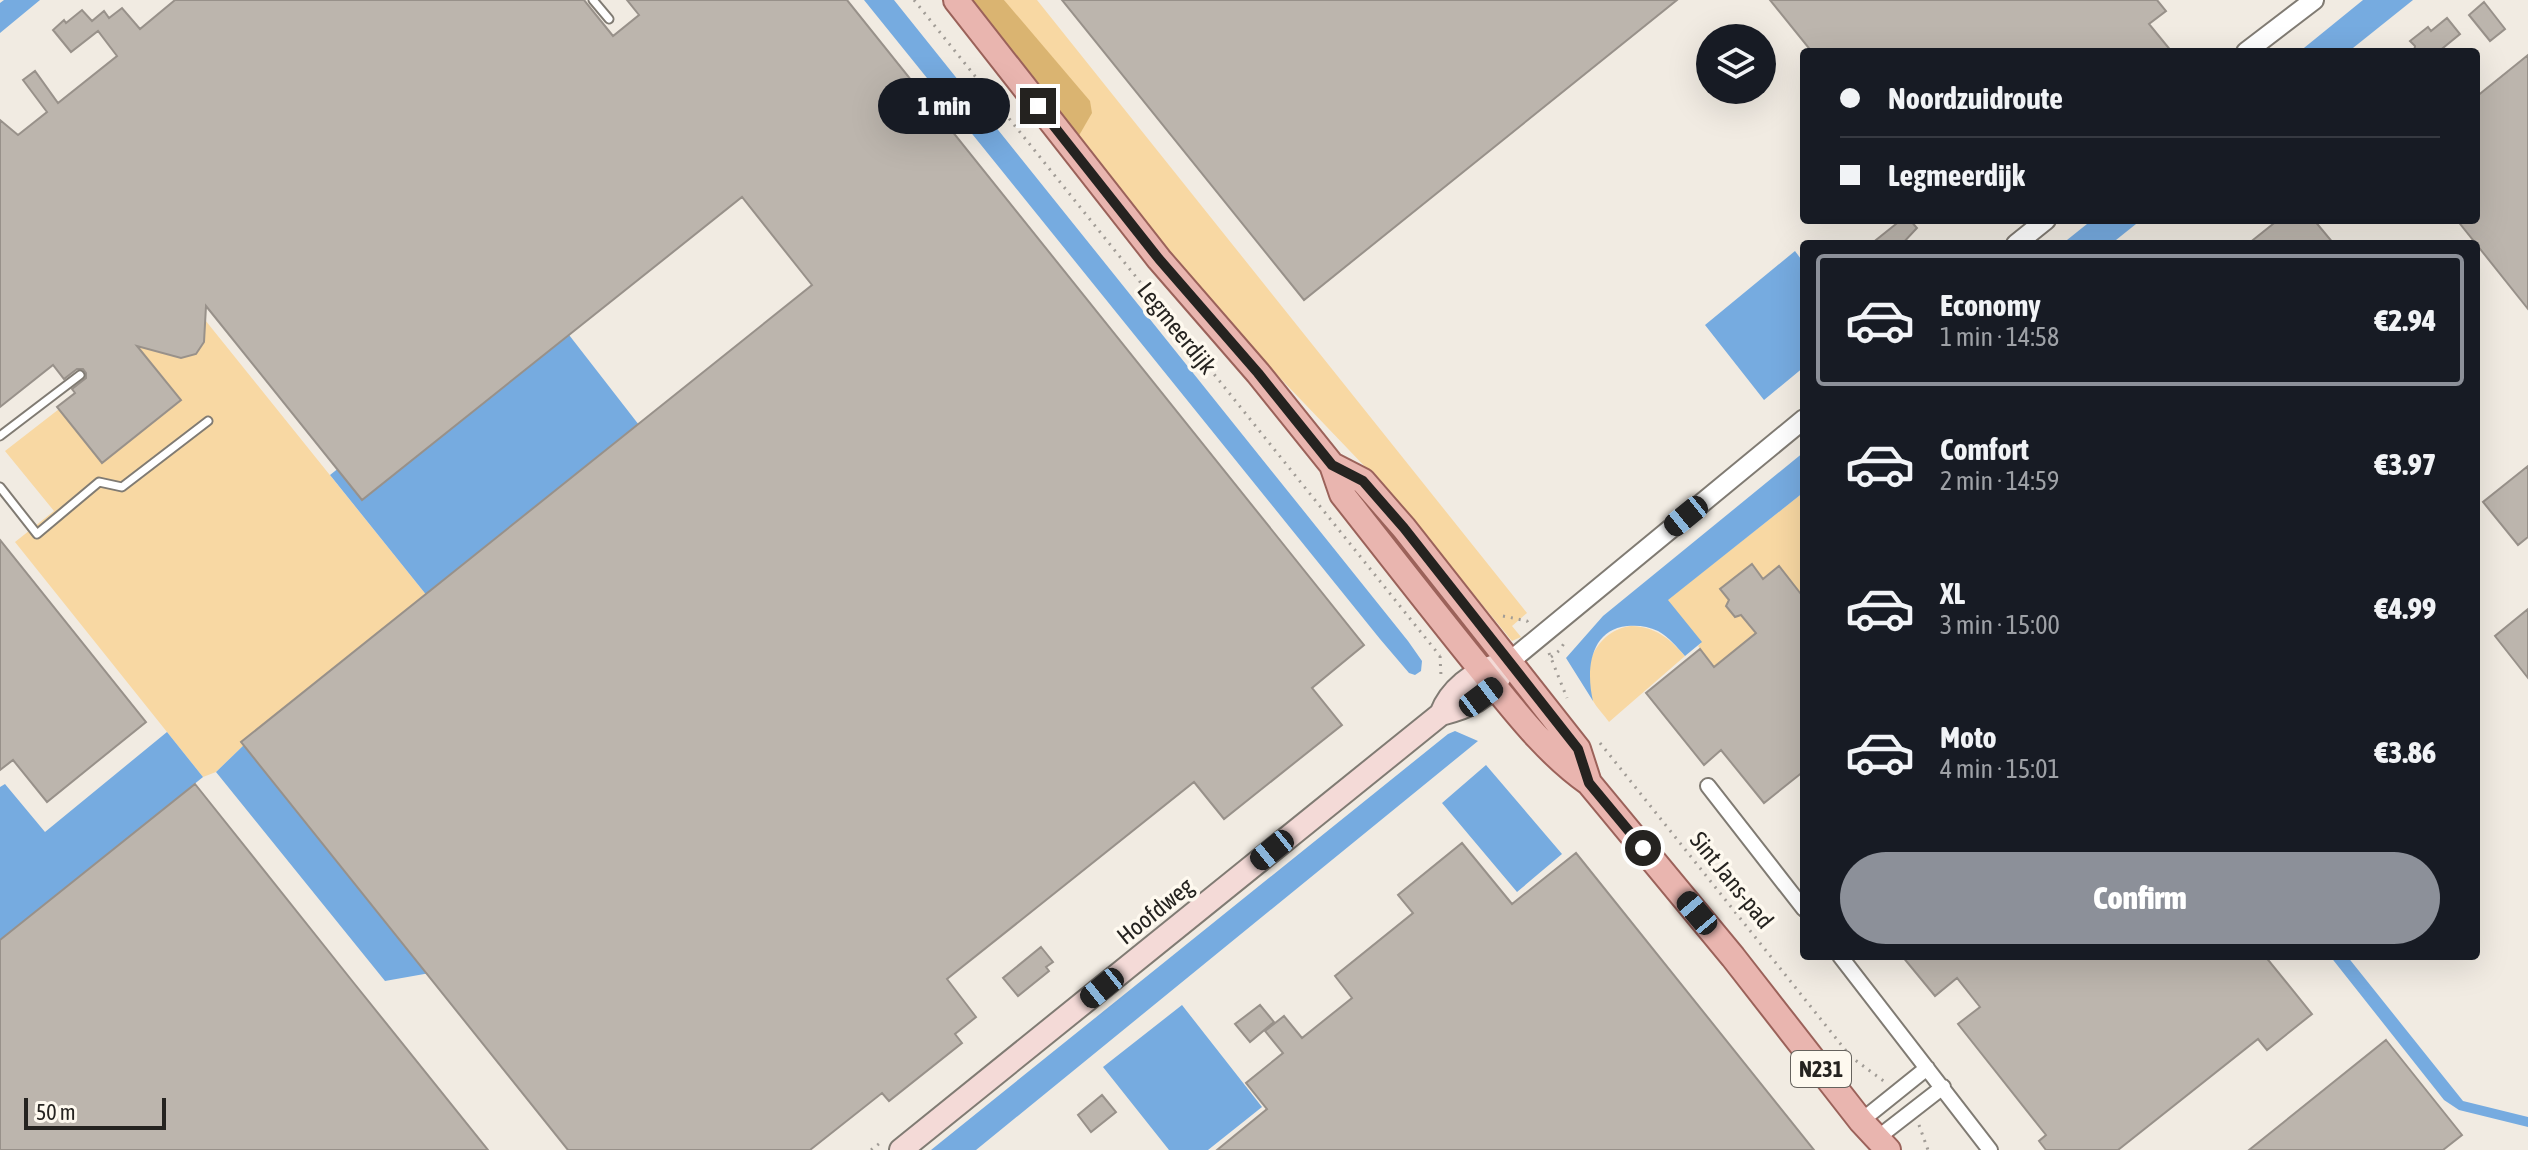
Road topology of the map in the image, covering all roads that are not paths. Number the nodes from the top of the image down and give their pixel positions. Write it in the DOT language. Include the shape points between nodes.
graph roads {
  1 [pos="593,0"];
  2 [pos="956,0"];
  3 [pos="2314,0"];
  4 [pos="609,19"];
  5 [pos="2251,48"];
  6 [pos="2041,224"];
  7 [pos="2021,240"];
  8 [pos="80,375"];
  9 [pos="208,421"];
  10 [pos="1800,422"];
  11 [pos="0,436"];
  12 [pos="1332,465"];
  13 [pos="0,487"];
  14 [pos="1509,662"];
  15 [pos="1488,678"];
  16 [pos="1589,783"];
  17 [pos="1708,786"];
  18 [pos="1800,904"];
  19 [pos="1843,960"];
  20 [pos="1927,1068"];
  21 [pos="1943,1087"];
  22 [pos="1877,1140"];
  23 [pos="901,1150"];
  24 [pos="1990,1150"];
  1 -- 4 [label="lane"];
  2 -- 12 [label="main road, Legmeerdijk / N231" via="1159,259"];
  3 -- 5 [label="street"];
  6 -- 7 [label="street"];
  8 -- 11 [label="lane"];
  9 -- 13 [label="lane" via="122,487 99,482 37,534"];
  10 -- 14 [label="street, Hoofdweg"];
  12 -- 14 [label="main road, Legmeerdijk / N231" via="1363,481"];
  12 -- 15 [label="main road, Legmeerdijk / N231" via="1342,494"];
  14 -- 15 [label="main road, Hoofdweg"];
  14 -- 16 [label="main road, N231" via="1578,749"];
  15 -- 16 [label="main road, N231" via="1565,766"];
  15 -- 23 [label="main road, Hoofdweg" via="1447,698 1441,714"];
  16 -- 22 [label="main road, N231"];
  17 -- 18 [label="street"];
  19 -- 20 [label="street"];
  20 -- 21 [label="street"];
  20 -- 22 [label="street" via="1896,1093"];
  21 -- 22 [label="street"];
  21 -- 24 [label="street"];
}
